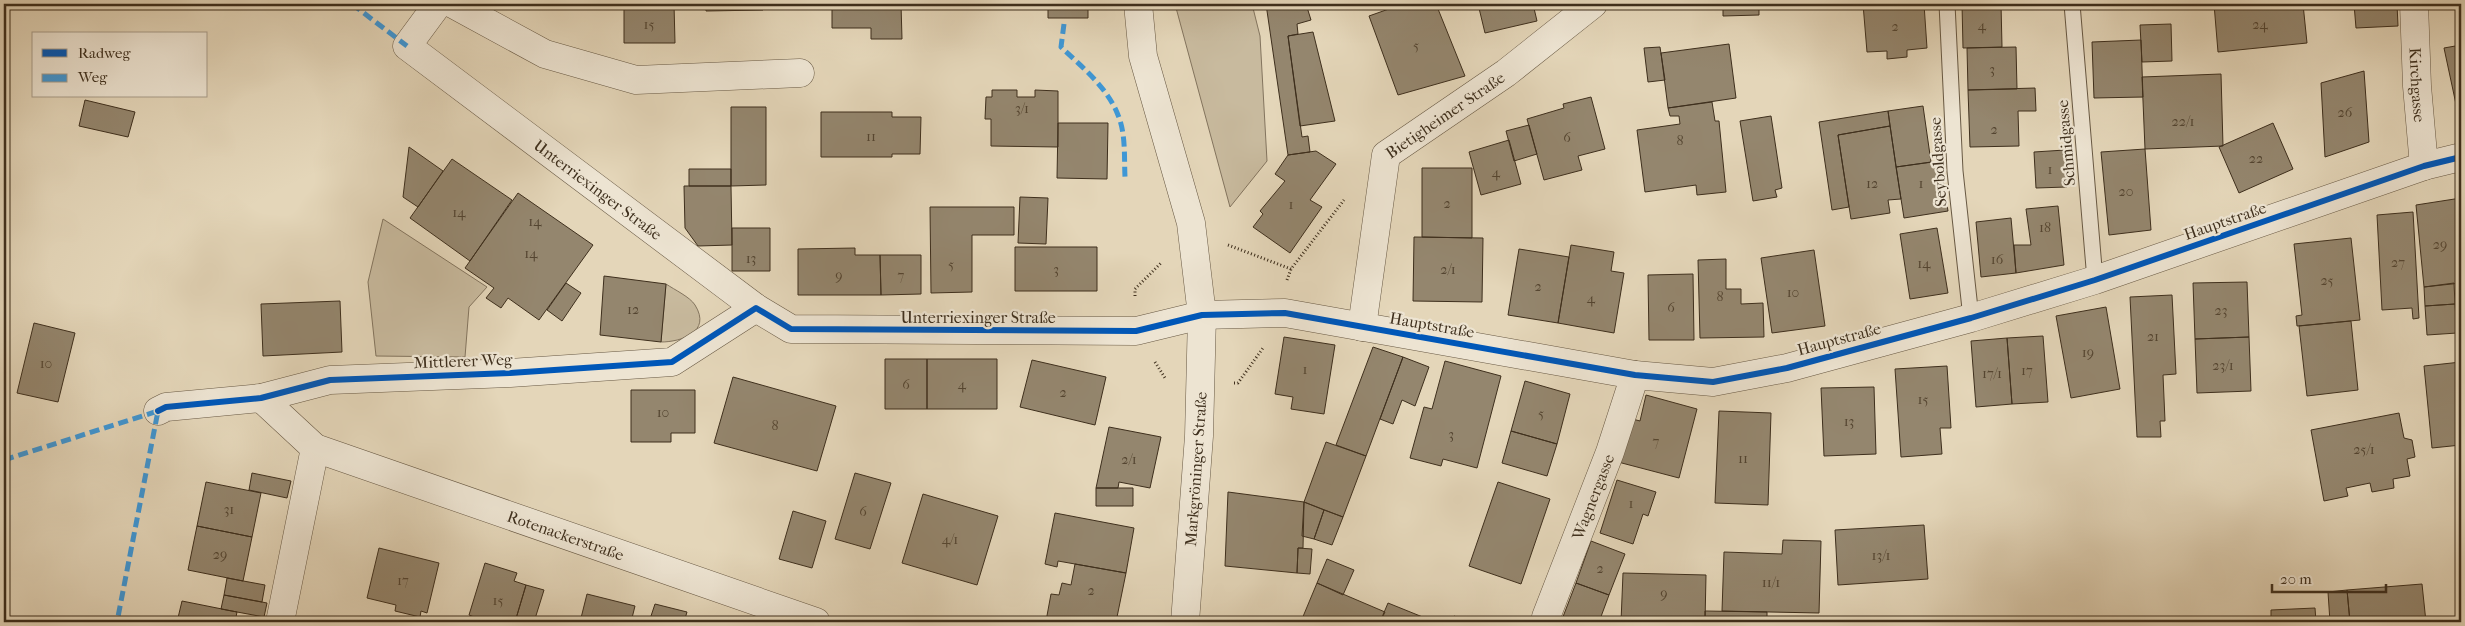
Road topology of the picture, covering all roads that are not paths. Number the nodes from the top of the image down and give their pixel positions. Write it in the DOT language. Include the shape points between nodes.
graph roads {
  1 [pos="438,4"];
  2 [pos="453,4"];
  3 [pos="1138,4"];
  4 [pos="1593,4"];
  5 [pos="1947,4"];
  6 [pos="2072,4"];
  7 [pos="2414,4"];
  8 [pos="800,72"];
  9 [pos="2461,157"];
  10 [pos="2424,166"];
  11 [pos="2095,280"];
  12 [pos="756,308"];
  13 [pos="1202,315"];
  14 [pos="1970,318"];
  15 [pos="1362,327"];
  16 [pos="1635,374"];
  17 [pos="261,398"];
  18 [pos="158,411"];
  19 [pos="315,448"];
  20 [pos="1546,617"];
  21 [pos="280,622"];
  22 [pos="816,622"];
  23 [pos="1191,622"];
  1 -- 12 [label="street, Unterriexinger Straße" via="407,46"];
  2 -- 8 [label="street" via="545,54 636,80"];
  3 -- 13 [label="street" via="1143,56 1191,223"];
  4 -- 15 [label="street, Bietigheimer Straße" via="1506,72 1386,155"];
  5 -- 14 [label="lane, Seyboldgasse" via="1955,171"];
  6 -- 11 [label="lane, Schmidgasse"];
  7 -- 10 [label="street, Kirchgasse"];
  9 -- 10 [label="street, Hauptstraße"];
  10 -- 11 [label="street, Hauptstraße"];
  11 -- 14 [label="street, Hauptstraße"];
  12 -- 13 [label="street, Unterriexinger Straße" via="791,329 1136,332"];
  12 -- 17 [label="street, Mittlerer Weg" via="672,362 330,380"];
  13 -- 15 [label="street, Hauptstraße" via="1285,313"];
  13 -- 23 [label="street, Markgröninger Straße"];
  14 -- 16 [label="street, Hauptstraße" via="1787,368 1713,382"];
  15 -- 16 [label="street, Hauptstraße"];
  16 -- 20 [label="street, Wagnergasse" via="1610,452"];
  17 -- 18 [label="street, Mittlerer Weg" via="166,407"];
  17 -- 19 [label="street, Rotenackerstraße"];
  19 -- 21 [label="street"];
  19 -- 22 [label="street, Rotenackerstraße"];
}
